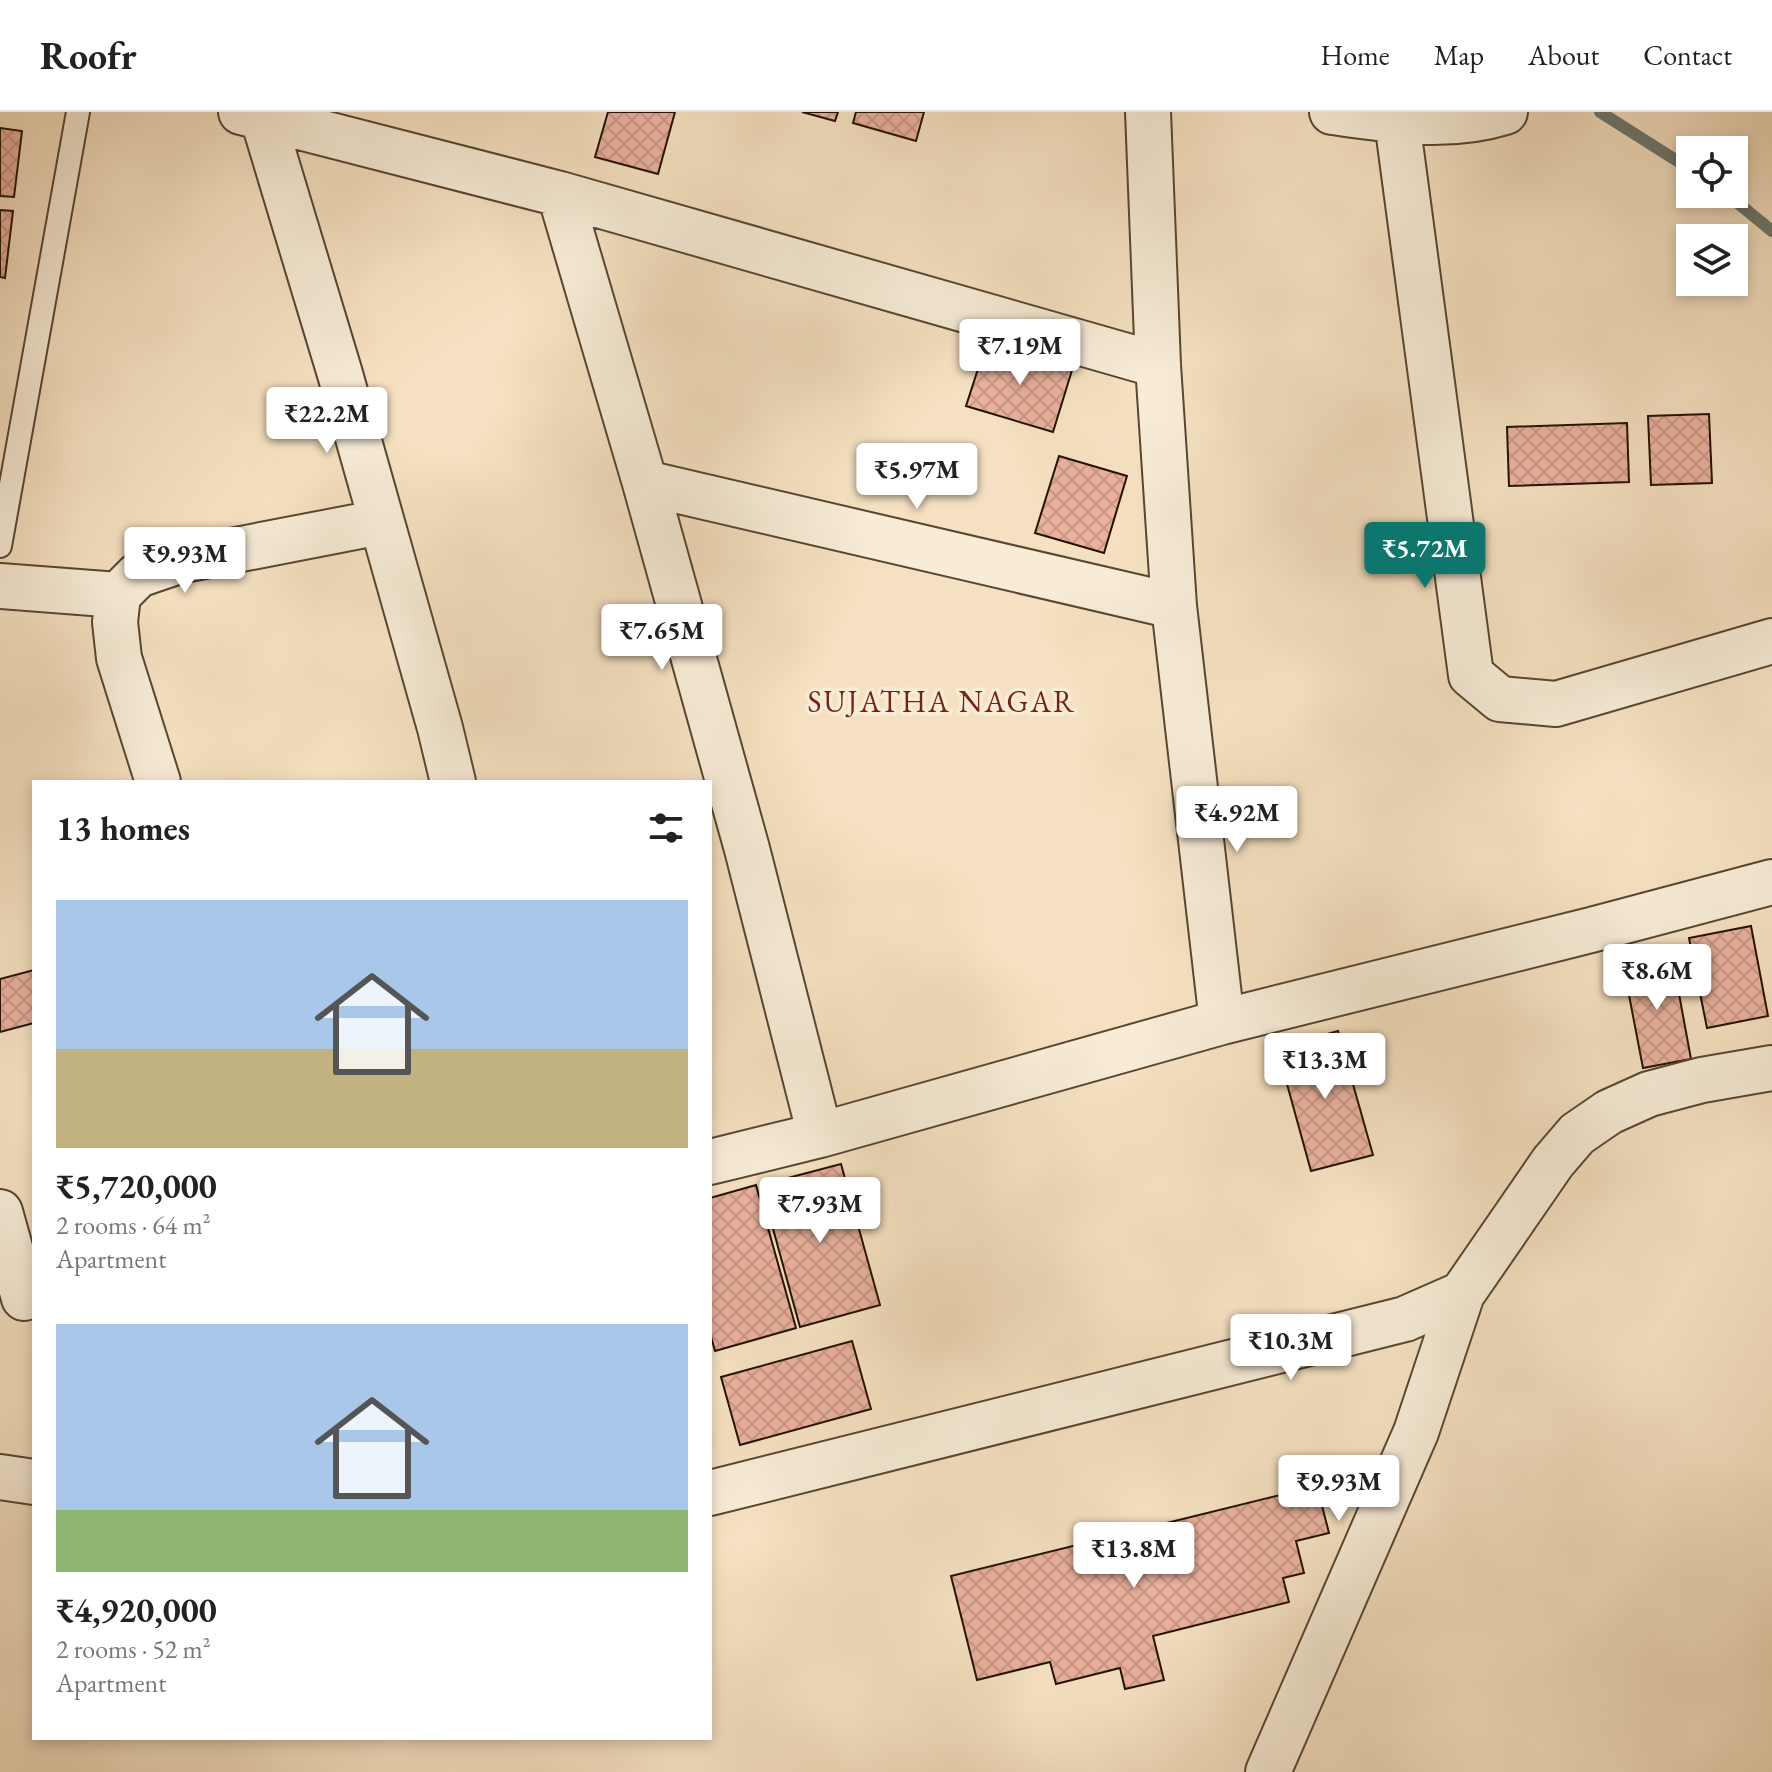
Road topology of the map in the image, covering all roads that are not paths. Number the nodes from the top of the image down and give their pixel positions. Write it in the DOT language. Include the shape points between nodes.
graph roads {
  1 [pos="78,112"];
  2 [pos="1148,112"];
  3 [pos="1332,112"];
  4 [pos="1505,112"];
  5 [pos="255,114"];
  6 [pos="1397,121"];
  7 [pos="560,194"];
  8 [pos="1158,365"];
  9 [pos="645,483"];
  10 [pos="381,522"];
  11 [pos="0,546"];
  12 [pos="0,586"];
  13 [pos="118,595"];
  14 [pos="1174,606"];
  15 [pos="1772,641"];
  16 [pos="157,780"];
  17 [pos="453,780"];
  18 [pos="1772,882"];
  19 [pos="1222,1022"];
  20 [pos="1772,1068"];
  21 [pos="820,1135"];
  22 [pos="712,1162"];
  23 [pos="0,1212"];
  24 [pos="1462,1294"];
  25 [pos="19,1299"];
  26 [pos="0,1477"];
  27 [pos="32,1482"];
  28 [pos="712,1492"];
  29 [pos="1268,1772"];
  1 -- 11 [label="lane"];
  2 -- 8 [label="street"];
  3 -- 6 [label="street"];
  4 -- 6 [label="street" via="1477,121"];
  5 -- 7 [label="street"];
  5 -- 10 [label="street" via="340,374"];
  6 -- 15 [label="street" via="1471,675 1500,699 1556,704"];
  7 -- 8 [label="street"];
  7 -- 9 [label="street"];
  8 -- 14 [label="street"];
  9 -- 14 [label="street"];
  9 -- 21 [label="street"];
  10 -- 13 [label="street" via="179,561 138,575"];
  10 -- 17 [label="street"];
  12 -- 13 [label="street"];
  13 -- 16 [label="street" via="119,658"];
  14 -- 19 [label="street"];
  18 -- 19 [label="street"];
  19 -- 21 [label="street"];
  20 -- 24 [label="street" via="1649,1094 1577,1134"];
  21 -- 22 [label="street"];
  23 -- 25 [label="street"];
  24 -- 28 [label="street" via="1405,1319"];
  24 -- 29 [label="street" via="1416,1432"];
  26 -- 27 [label="street"];
}
